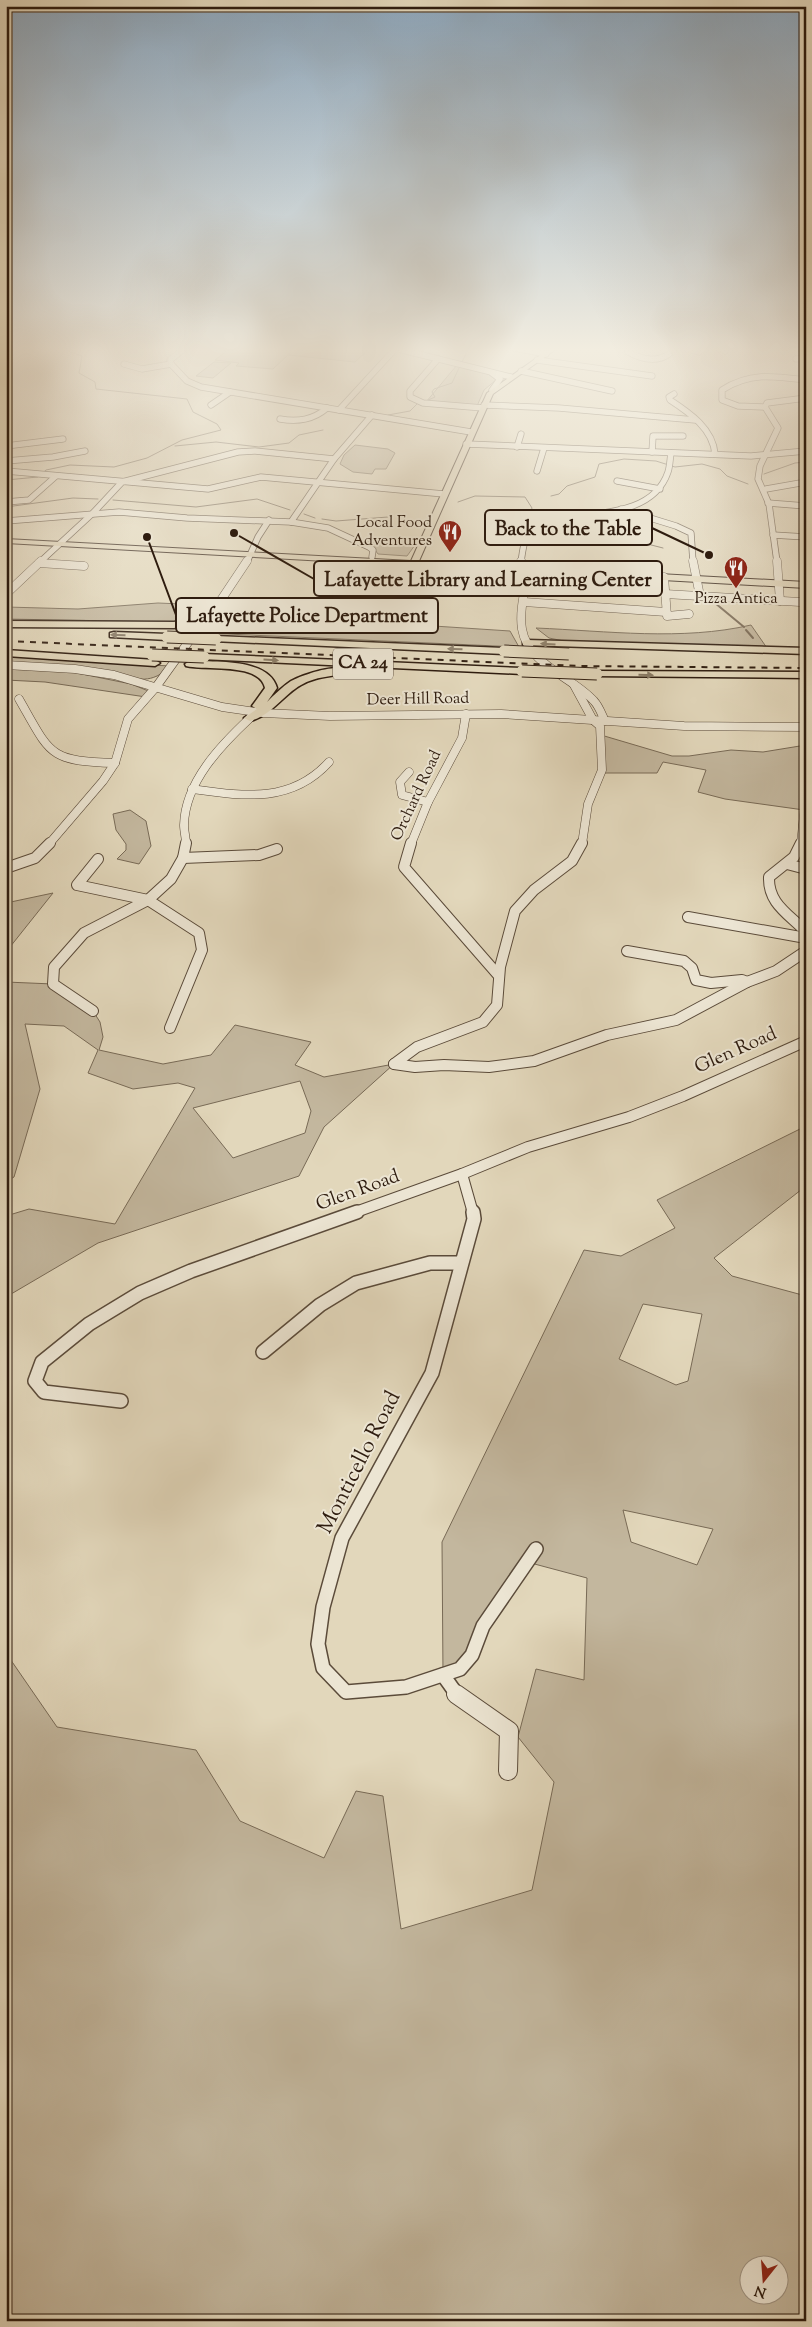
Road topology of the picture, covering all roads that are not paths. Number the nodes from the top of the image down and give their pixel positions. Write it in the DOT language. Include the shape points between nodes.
graph roads {
  1 [pos="61,456"];
  2 [pos="224,456"];
  3 [pos="306,456"];
  4 [pos="336,456"];
  5 [pos="461,456"];
  6 [pos="541,456"];
  7 [pos="671,456"];
  8 [pos="744,456"];
  9 [pos="774,456"];
  10 [pos="764,457"];
  11 [pos="334,458"];
  12 [pos="6,461"];
  13 [pos="6,471"];
  14 [pos="536,471"];
  15 [pos="56,476"];
  16 [pos="617,481"];
  17 [pos="122,482"];
  18 [pos="318,482"];
  19 [pos="806,482"];
  20 [pos="660,489"];
  21 [pos="766,489"];
  22 [pos="444,494"];
  23 [pos="6,502"];
  24 [pos="768,503"];
  25 [pos="806,506"];
  26 [pos="621,509"];
  27 [pos="93,513"];
  28 [pos="269,520"];
  29 [pos="6,521"];
  30 [pos="291,522"];
  31 [pos="773,535"];
  32 [pos="806,538"];
  33 [pos="6,539"];
  34 [pos="62,542"];
  35 [pos="251,552"];
  36 [pos="372,557"];
  37 [pos="415,561"];
  38 [pos="39,563"];
  39 [pos="84,566"];
  40 [pos="524,568"];
  41 [pos="664,577"];
  42 [pos="696,577"];
  43 [pos="778,582"];
  44 [pos="805,583"];
  45 [pos="6,594"];
  46 [pos="665,594"];
  47 [pos="700,596"];
  48 [pos="780,601"];
  49 [pos="524,602"];
  50 [pos="800,602"];
  51 [pos="666,612"];
  52 [pos="689,614"];
  53 [pos="6,624"];
  54 [pos="198,625"];
  55 [pos="6,630"];
  56 [pos="527,643"];
  57 [pos="6,648"];
  58 [pos="806,651"];
  59 [pos="6,653"];
  60 [pos="806,656"];
  61 [pos="154,659"];
  62 [pos="6,665"];
  63 [pos="35,667"];
  64 [pos="171,667"];
  65 [pos="522,671"];
  66 [pos="806,675"];
  67 [pos="137,681"];
  68 [pos="574,685"];
  69 [pos="153,689"];
  70 [pos="183,695"];
  71 [pos="582,698"];
  72 [pos="18,699"];
  73 [pos="255,714"];
  74 [pos="465,717"];
  75 [pos="564,717"];
  76 [pos="599,722"];
  77 [pos="803,731"];
  78 [pos="329,762"];
  79 [pos="115,763"];
  80 [pos="409,772"];
  81 [pos="192,789"];
  82 [pos="806,795"];
  83 [pos="428,802"];
  84 [pos="278,849"];
  85 [pos="184,858"];
  86 [pos="98,859"];
  87 [pos="787,864"];
  88 [pos="6,868"];
  89 [pos="806,869"];
  90 [pos="148,900"];
  91 [pos="688,917"];
  92 [pos="806,932"];
  93 [pos="806,938"];
  94 [pos="627,951"];
  95 [pos="806,951"];
  96 [pos="499,976"];
  97 [pos="747,982"];
  98 [pos="93,1011"];
  99 [pos="170,1028"];
  100 [pos="806,1041"];
  101 [pos="462,1174"];
  102 [pos="460,1263"];
  103 [pos="263,1352"];
  104 [pos="121,1401"];
  105 [pos="536,1549"];
  106 [pos="443,1675"];
  107 [pos="508,1771"];
  1 -- 12 [label="street"];
  2 -- 17 [label="street"];
  3 -- 11 [label="street"];
  4 -- 11 [label="street"];
  5 -- 22 [label="main road"];
  6 -- 14 [label="street"];
  7 -- 20 [label="street" via="671,467"];
  8 -- 10 [label="street"];
  9 -- 10 [label="street"];
  10 -- 21 [label="street" via="758,479"];
  11 -- 18 [label="street"];
  13 -- 15 [label="street"];
  15 -- 17 [label="street"];
  15 -- 23 [label="street" via="29,500"];
  16 -- 20 [label="street"];
  17 -- 18 [label="street" via="208,489 257,477"];
  17 -- 27 [label="street"];
  18 -- 22 [label="street"];
  18 -- 30 [label="street"];
  19 -- 21 [label="street"];
  20 -- 26 [label="street" via="642,502"];
  21 -- 24 [label="street"];
  22 -- 37 [label="main road"];
  24 -- 25 [label="street"];
  24 -- 31 [label="street"];
  26 -- 40 [label="street" via="533,527 528,532 521,562"];
  26 -- 42 [label="street" via="691,533"];
  27 -- 28 [label="street"];
  27 -- 29 [label="street"];
  27 -- 34 [label="street"];
  28 -- 30 [label="street"];
  28 -- 35 [label="street"];
  30 -- 36 [label="street" via="342,533 370,547"];
  31 -- 32 [label="street"];
  31 -- 43 [label="street" via="778,554"];
  33 -- 34 [label="main road"];
  34 -- 35 [label="main road"];
  34 -- 38 [label="street"];
  35 -- 36 [label="main road"];
  35 -- 37 [label="main road"];
  35 -- 54 [label="street"];
  36 -- 37 [label="main road"];
  37 -- 40 [label="main road"];
  38 -- 39 [label="street"];
  38 -- 45 [label="street"];
  40 -- 41 [label="main road"];
  40 -- 42 [label="main road"];
  40 -- 49 [label="street" via="528,572"];
  41 -- 42 [label="main road"];
  41 -- 46 [label="street"];
  42 -- 43 [label="main road"];
  42 -- 43 [label="main road"];
  42 -- 47 [label="street"];
  43 -- 44 [label="main road"];
  43 -- 48 [label="street"];
  46 -- 47 [label="street"];
  46 -- 51 [label="street"];
  47 -- 48 [label="street"];
  48 -- 50 [label="street"];
  49 -- 51 [label="street"];
  49 -- 56 [label="street" via="521,626"];
  51 -- 52 [label="street" via="667,616"];
  53 -- 54 [label="highway"];
  54 -- 64 [label="street"];
  60 -- 55 [label="highway, CA 24, one-way, bridge" via="504,652"];
  58 -- 56 [label="highway, one-way"];
  56 -- 68 [label="street" via="542,661"];
  57 -- 61 [label="highway, CA 24"];
  59 -- 61 [label="highway"];
  61 -- 65 [label="highway, CA 24, one-way, bridge" via="204,657"];
  61 -- 73 [label="highway" via="248,668 267,676 272,688"];
  62 -- 63 [label="street, Deer Hill Road"];
  63 -- 67 [label="street, Deer Hill Road" via="74,669"];
  63 -- 69 [label="street, Deer Hill Road"];
  64 -- 67 [label="street" via="153,678"];
  64 -- 69 [label="street"];
  64 -- 70 [label="street" via="171,681"];
  65 -- 66 [label="highway, CA 24, one-way, bridge"];
  65 -- 73 [label="highway" via="327,672 295,684"];
  67 -- 69 [label="street, Deer Hill Road"];
  68 -- 71 [label="street"];
  68 -- 76 [label="street" via="595,701"];
  69 -- 70 [label="street, Deer Hill Road"];
  69 -- 73 [label="street, Deer Hill Road" via="214,712"];
  69 -- 79 [label="street" via="128,719"];
  70 -- 73 [label="street, Deer Hill Road"];
  71 -- 75 [label="street" via="584,710"];
  71 -- 76 [label="street"];
  72 -- 79 [label="street" via="57,754 86,762"];
  73 -- 74 [label="street, Deer Hill Road"];
  73 -- 74 [label="street, Deer Hill Road" via="305,722"];
  73 -- 81 [label="street" via="225,741"];
  74 -- 75 [label="street, Deer Hill Road"];
  74 -- 76 [label="street, Deer Hill Road"];
  74 -- 83 [label="street, Orchard Road" via="462,738"];
  75 -- 76 [label="street, Deer Hill Road"];
  76 -- 77 [label="street, Deer Hill Road" via="683,731"];
  76 -- 96 [label="street" via="601,775 588,804 580,852 534,889 516,910"];
  78 -- 81 [label="street" via="314,778 283,791 238,795"];
  79 -- 88 [label="street" via="47,847 35,858"];
  80 -- 83 [label="street" via="400,784 402,795"];
  81 -- 85 [label="street" via="184,824"];
  82 -- 87 [label="street" via="802,843"];
  83 -- 96 [label="street, Orchard Road" via="404,867"];
  84 -- 85 [label="street" via="259,855"];
  85 -- 90 [label="street" via="171,879"];
  86 -- 90 [label="street" via="77,886"];
  87 -- 89 [label="street"];
  87 -- 92 [label="street" via="769,877 768,894"];
  90 -- 98 [label="street" via="84,933 52,972 53,984"];
  90 -- 99 [label="street" via="199,933 202,940 202,950"];
  91 -- 93 [label="street"];
  94 -- 97 [label="street" via="684,961 692,968 694,977 704,982"];
  95 -- 97 [label="street" via="776,971"];
  96 -- 97 [label="street" via="500,997 492,1015 483,1022 417,1047 394,1064 489,1067 534,1061 607,1035 676,1020"];
  100 -- 101 [label="street, Glen Road" via="629,1117 528,1147"];
  101 -- 102 [label="street, Monticello Road" via="474,1219 470,1240"];
  101 -- 104 [label="street, Glen Road" via="190,1271 157,1286 89,1324 42,1362 35,1381 44,1392"];
  102 -- 103 [label="street" via="446,1260 424,1264 356,1283 321,1304"];
  102 -- 106 [label="street, Monticello Road" via="432,1373 342,1538 323,1607 318,1644 324,1668 346,1692 406,1687"];
  105 -- 106 [label="street, Monticello Road" via="483,1626 472,1655 460,1669"];
  106 -- 107 [label="street" via="447,1685 458,1695 509,1731"];
}
